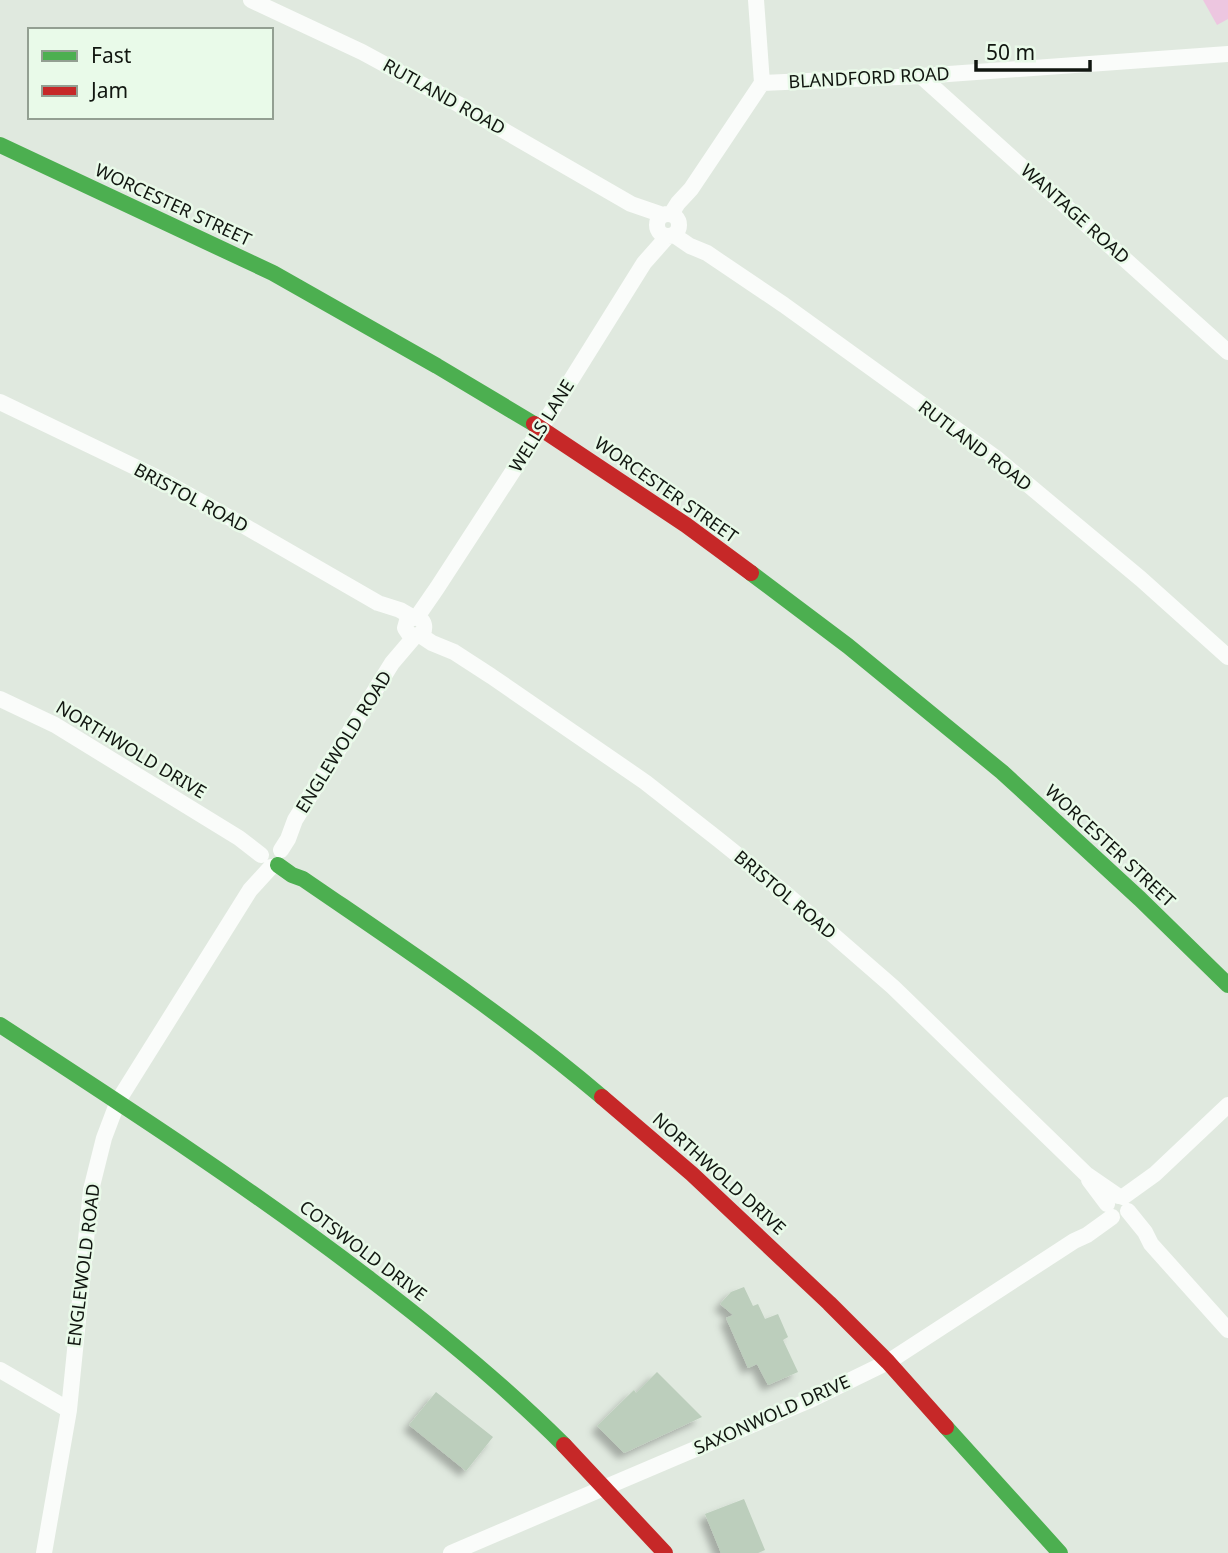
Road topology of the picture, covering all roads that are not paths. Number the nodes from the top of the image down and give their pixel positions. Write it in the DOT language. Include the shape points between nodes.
graph roads {
  1 [pos="251,0"];
  2 [pos="756,0"];
  3 [pos="1228,54"];
  4 [pos="921,76"];
  5 [pos="761,83"];
  6 [pos="0,145"];
  7 [pos="668,225"];
  8 [pos="1228,352"];
  9 [pos="0,402"];
  10 [pos="541,428"];
  11 [pos="415,626"];
  12 [pos="1228,657"];
  13 [pos="0,699"];
  14 [pos="272,856"];
  15 [pos="1228,985"];
  16 [pos="0,1026"];
  17 [pos="118,1101"];
  18 [pos="1228,1105"];
  19 [pos="1118,1207"];
  20 [pos="1228,1330"];
  21 [pos="888,1362"];
  22 [pos="0,1370"];
  23 [pos="68,1410"];
  24 [pos="606,1486"];
  25 [pos="44,1553"];
  26 [pos="451,1553"];
  27 [pos="665,1553"];
  28 [pos="1060,1553"];
  1 -- 7 [label="street, RUTLAND ROAD" via="362,52 631,204 650,220"];
  2 -- 5 [label="street"];
  3 -- 4 [label="street, BLANDFORD ROAD"];
  4 -- 5 [label="street, BLANDFORD ROAD"];
  4 -- 8 [label="street, WANTAGE ROAD"];
  5 -- 7 [label="street, WELLS LANE" via="674,209"];
  6 -- 10 [label="street, WORCESTER STREET" via="273,274"];
  7 -- 10 [label="street, WELLS LANE" via="649,247 644,263"];
  7 -- 12 [label="street, RUTLAND ROAD" via="695,239 708,253 996,458"];
  9 -- 11 [label="street, BRISTOL ROAD" via="158,478"];
  10 -- 11 [label="street, WELLS LANE"];
  10 -- 15 [label="street, WORCESTER STREET" via="686,525 867,661 1041,807"];
  11 -- 14 [label="street, ENGLEWOLD ROAD"];
  11 -- 19 [label="street, BRISTOL ROAD" via="432,643 491,676 645,782 785,893 893,987"];
  13 -- 14 [label="street, NORTHWOLD DRIVE" via="55,725"];
  14 -- 17 [label="street, ENGLEWOLD ROAD" via="253,878 250,890"];
  14 -- 21 [label="street, NORTHWOLD DRIVE" via="292,875 478,999 580,1078 740,1217"];
  16 -- 17 [label="street, COTSWOLD DRIVE"];
  17 -- 23 [label="street, ENGLEWOLD ROAD" via="91,1190"];
  17 -- 24 [label="street, COTSWOLD DRIVE" via="343,1258 476,1365"];
  18 -- 19 [label="street, SAXONWOLD DRIVE" via="1148,1186"];
  19 -- 20 [label="street, BRISTOL ROAD" via="1139,1237 1151,1244"];
  19 -- 21 [label="street, SAXONWOLD DRIVE" via="1087,1235"];
  21 -- 24 [label="street, SAXONWOLD DRIVE"];
  21 -- 28 [label="street, NORTHWOLD DRIVE"];
  22 -- 23 [label="street"];
  23 -- 25 [label="street, ENGLEWOLD ROAD"];
  24 -- 26 [label="street, SAXONWOLD DRIVE"];
  24 -- 27 [label="street, COTSWOLD DRIVE"];
}
